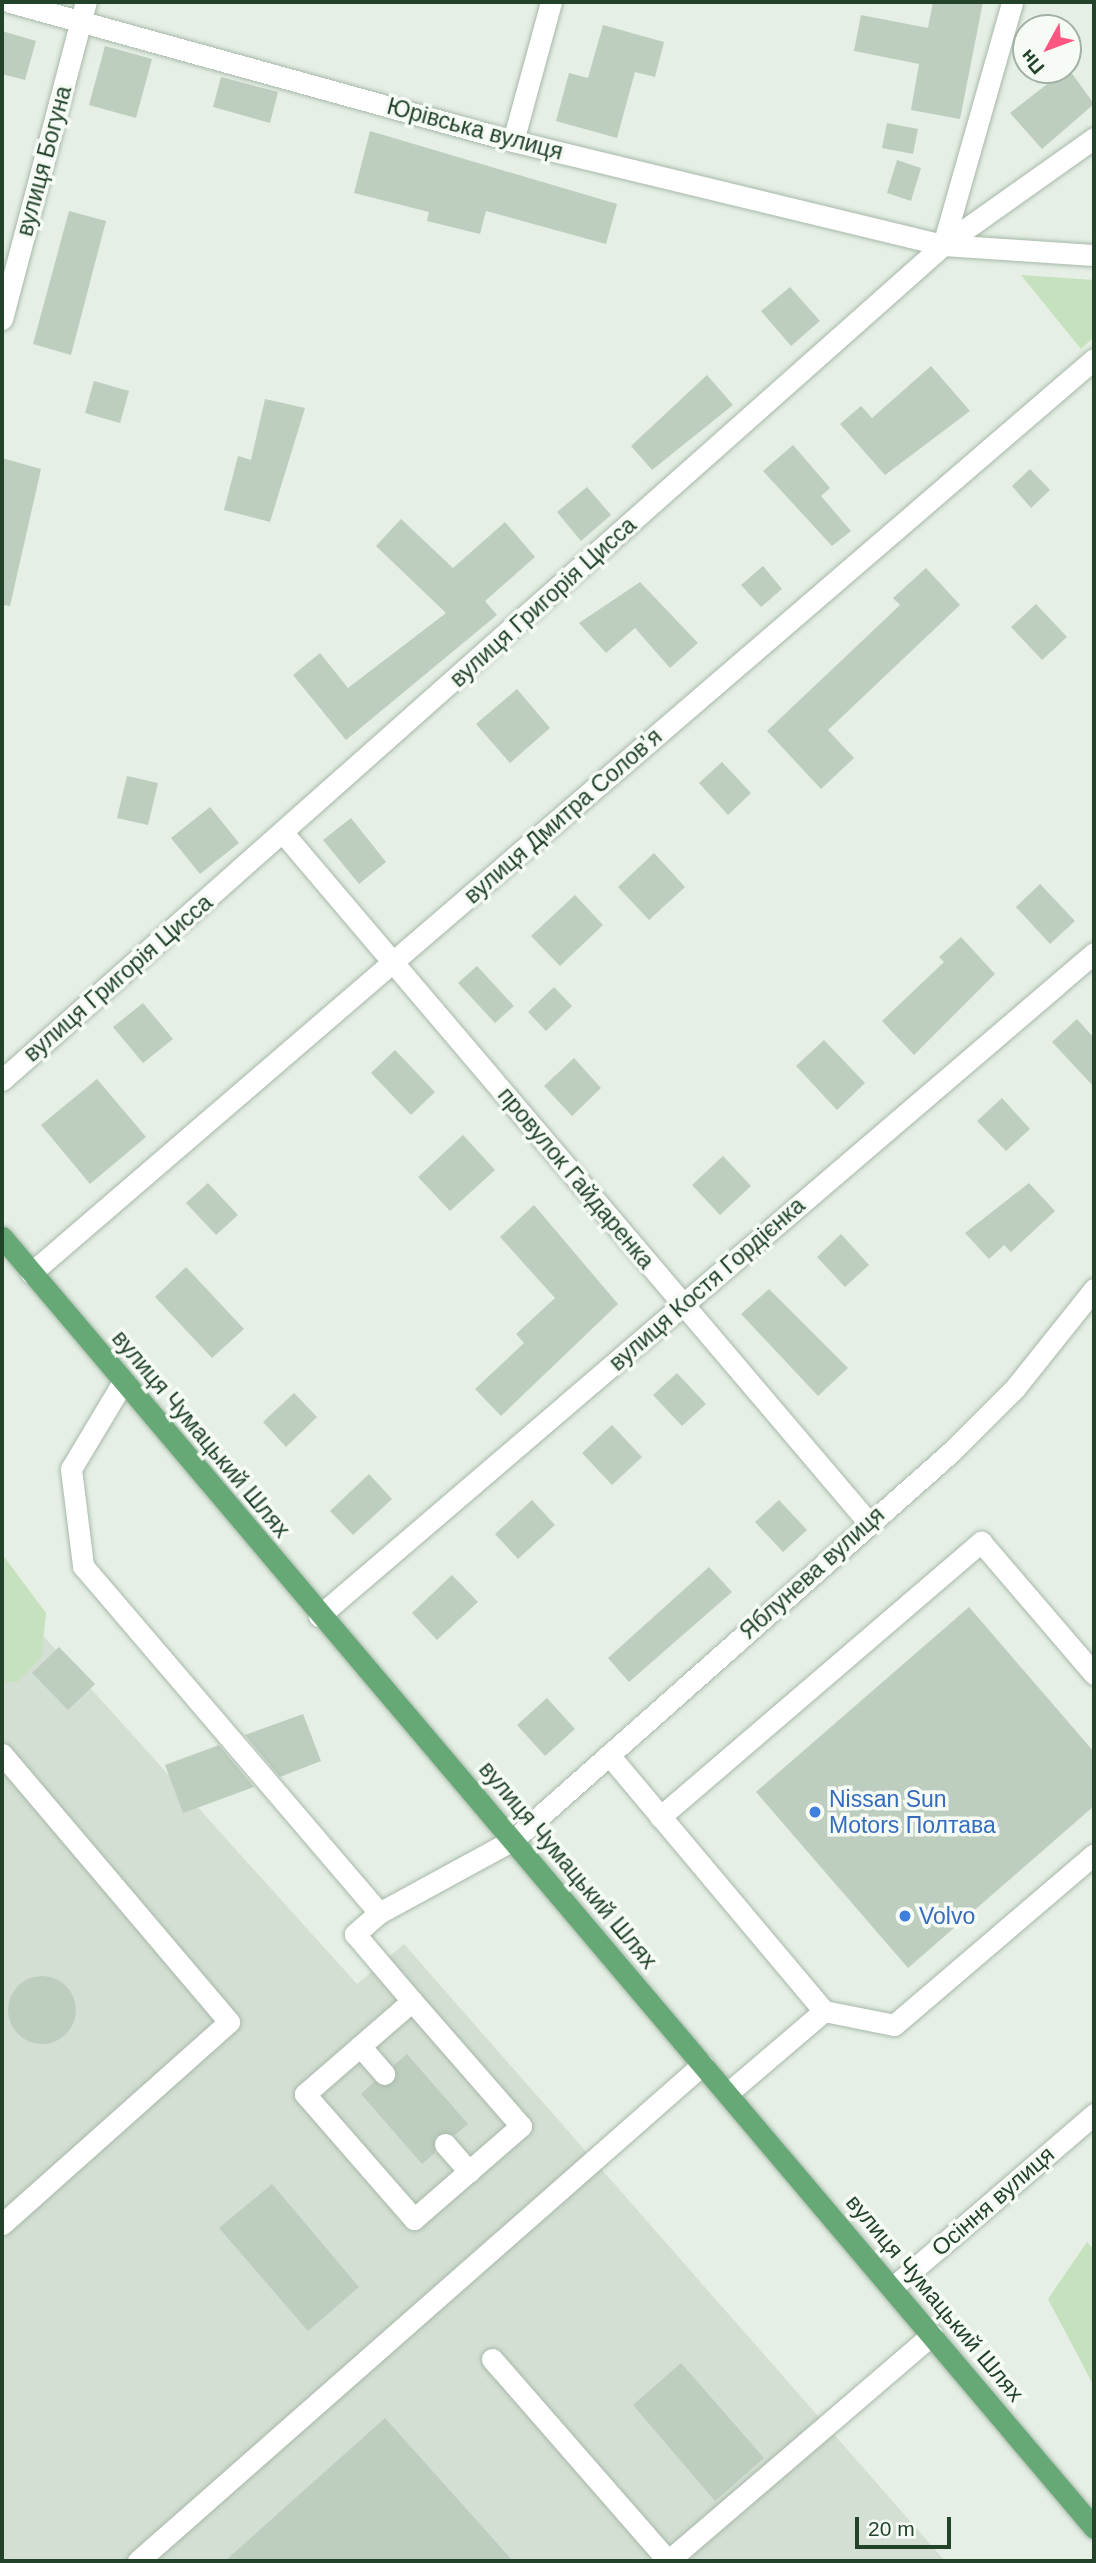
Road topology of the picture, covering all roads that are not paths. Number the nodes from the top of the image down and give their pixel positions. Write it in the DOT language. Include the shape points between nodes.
graph roads {
  1 [pos="10,2"];
  2 [pos="551,2"];
  3 [pos="1012,2"];
  4 [pos="84,11"];
  5 [pos="1094,138"];
  6 [pos="513,141"];
  7 [pos="943,245"];
  8 [pos="1094,256"];
  9 [pos="2,319"];
  10 [pos="1094,359"];
  11 [pos="284,834"];
  12 [pos="1094,953"];
  13 [pos="393,962"];
  14 [pos="2,1080"];
  15 [pos="2,1237"];
  16 [pos="31,1273"];
  17 [pos="1094,1289"];
  18 [pos="684,1304"];
  19 [pos="123,1382"];
  20 [pos="868,1522"];
  21 [pos="319,1616"];
  22 [pos="1094,1674"];
  23 [pos="2,1754"];
  24 [pos="608,1755"];
  25 [pos="660,1817"];
  26 [pos="513,1840"];
  27 [pos="1094,1854"];
  28 [pos="379,1913"];
  29 [pos="412,2001"];
  30 [pos="824,2011"];
  31 [pos="360,2046"];
  32 [pos="703,2064"];
  33 [pos="384,2074"];
  34 [pos="728,2093"];
  35 [pos="1094,2114"];
  36 [pos="445,2144"];
  37 [pos="469,2172"];
  38 [pos="2,2224"];
  39 [pos="892,2288"];
  40 [pos="932,2335"];
  41 [pos="492,2359"];
  42 [pos="1094,2528"];
  43 [pos="648,2554"];
  44 [pos="138,2561"];
  1 -- 4 [label="street, Юрівська вулиця"];
  2 -- 6 [label="street"];
  3 -- 7 [label="street"];
  4 -- 6 [label="street, Юрівська вулиця"];
  4 -- 9 [label="street, вулиця Богуна"];
  5 -- 7 [label="street, вулиця Григорія Цисса"];
  6 -- 7 [label="street, Юрівська вулиця"];
  7 -- 8 [label="street, Юрівська вулиця"];
  7 -- 11 [label="street, вулиця Григорія Цисса"];
  10 -- 13 [label="street, вулиця Дмитра Соловʼя"];
  11 -- 13 [label="street, провулок Гайдаренка"];
  11 -- 14 [label="street, вулиця Григорія Цисса"];
  12 -- 18 [label="street, вулиця Костя Гордієнка"];
  13 -- 16 [label="street, вулиця Дмитра Соловʼя"];
  13 -- 18 [label="street, провулок Гайдаренка"];
  15 -- 16 [label="main road, вулиця Чумацький Шлях"];
  16 -- 19 [label="main road, вулиця Чумацький Шлях"];
  17 -- 20 [label="street, Яблунева вулиця" via="1015,1388"];
  18 -- 20 [label="street, провулок Гайдаренка"];
  18 -- 21 [label="street, вулиця Костя Гордієнка"];
  19 -- 21 [label="main road, вулиця Чумацький Шлях"];
  19 -- 28 [label="street" via="71,1469 83,1566"];
  20 -- 24 [label="street, Яблунева вулиця"];
  21 -- 26 [label="main road, вулиця Чумацький Шлях"];
  22 -- 25 [label="street" via="981,1542"];
  23 -- 38 [label="street" via="229,2022"];
  24 -- 25 [label="street"];
  24 -- 26 [label="street, Яблунева вулиця"];
  25 -- 30 [label="street"];
  26 -- 28 [label="street, Яблунева вулиця"];
  26 -- 32 [label="main road, вулиця Чумацький Шлях"];
  27 -- 30 [label="street" via="894,2025"];
  28 -- 29 [label="street, Яблунева вулиця" via="355,1934"];
  29 -- 31 [label="street"];
  29 -- 37 [label="street" via="521,2126"];
  30 -- 34 [label="street"];
  31 -- 33 [label="street"];
  31 -- 37 [label="street" via="305,2094 414,2219"];
  32 -- 34 [label="main road, вулиця Чумацький Шлях"];
  32 -- 44 [label="street"];
  34 -- 39 [label="main road, вулиця Чумацький Шлях"];
  35 -- 39 [label="street, Осіння вулиця"];
  36 -- 37 [label="street"];
  39 -- 40 [label="main road, вулиця Чумацький Шлях"];
  40 -- 42 [label="main road, вулиця Чумацький Шлях"];
  40 -- 43 [label="street" via="668,2561"];
  41 -- 43 [label="street"];
}
